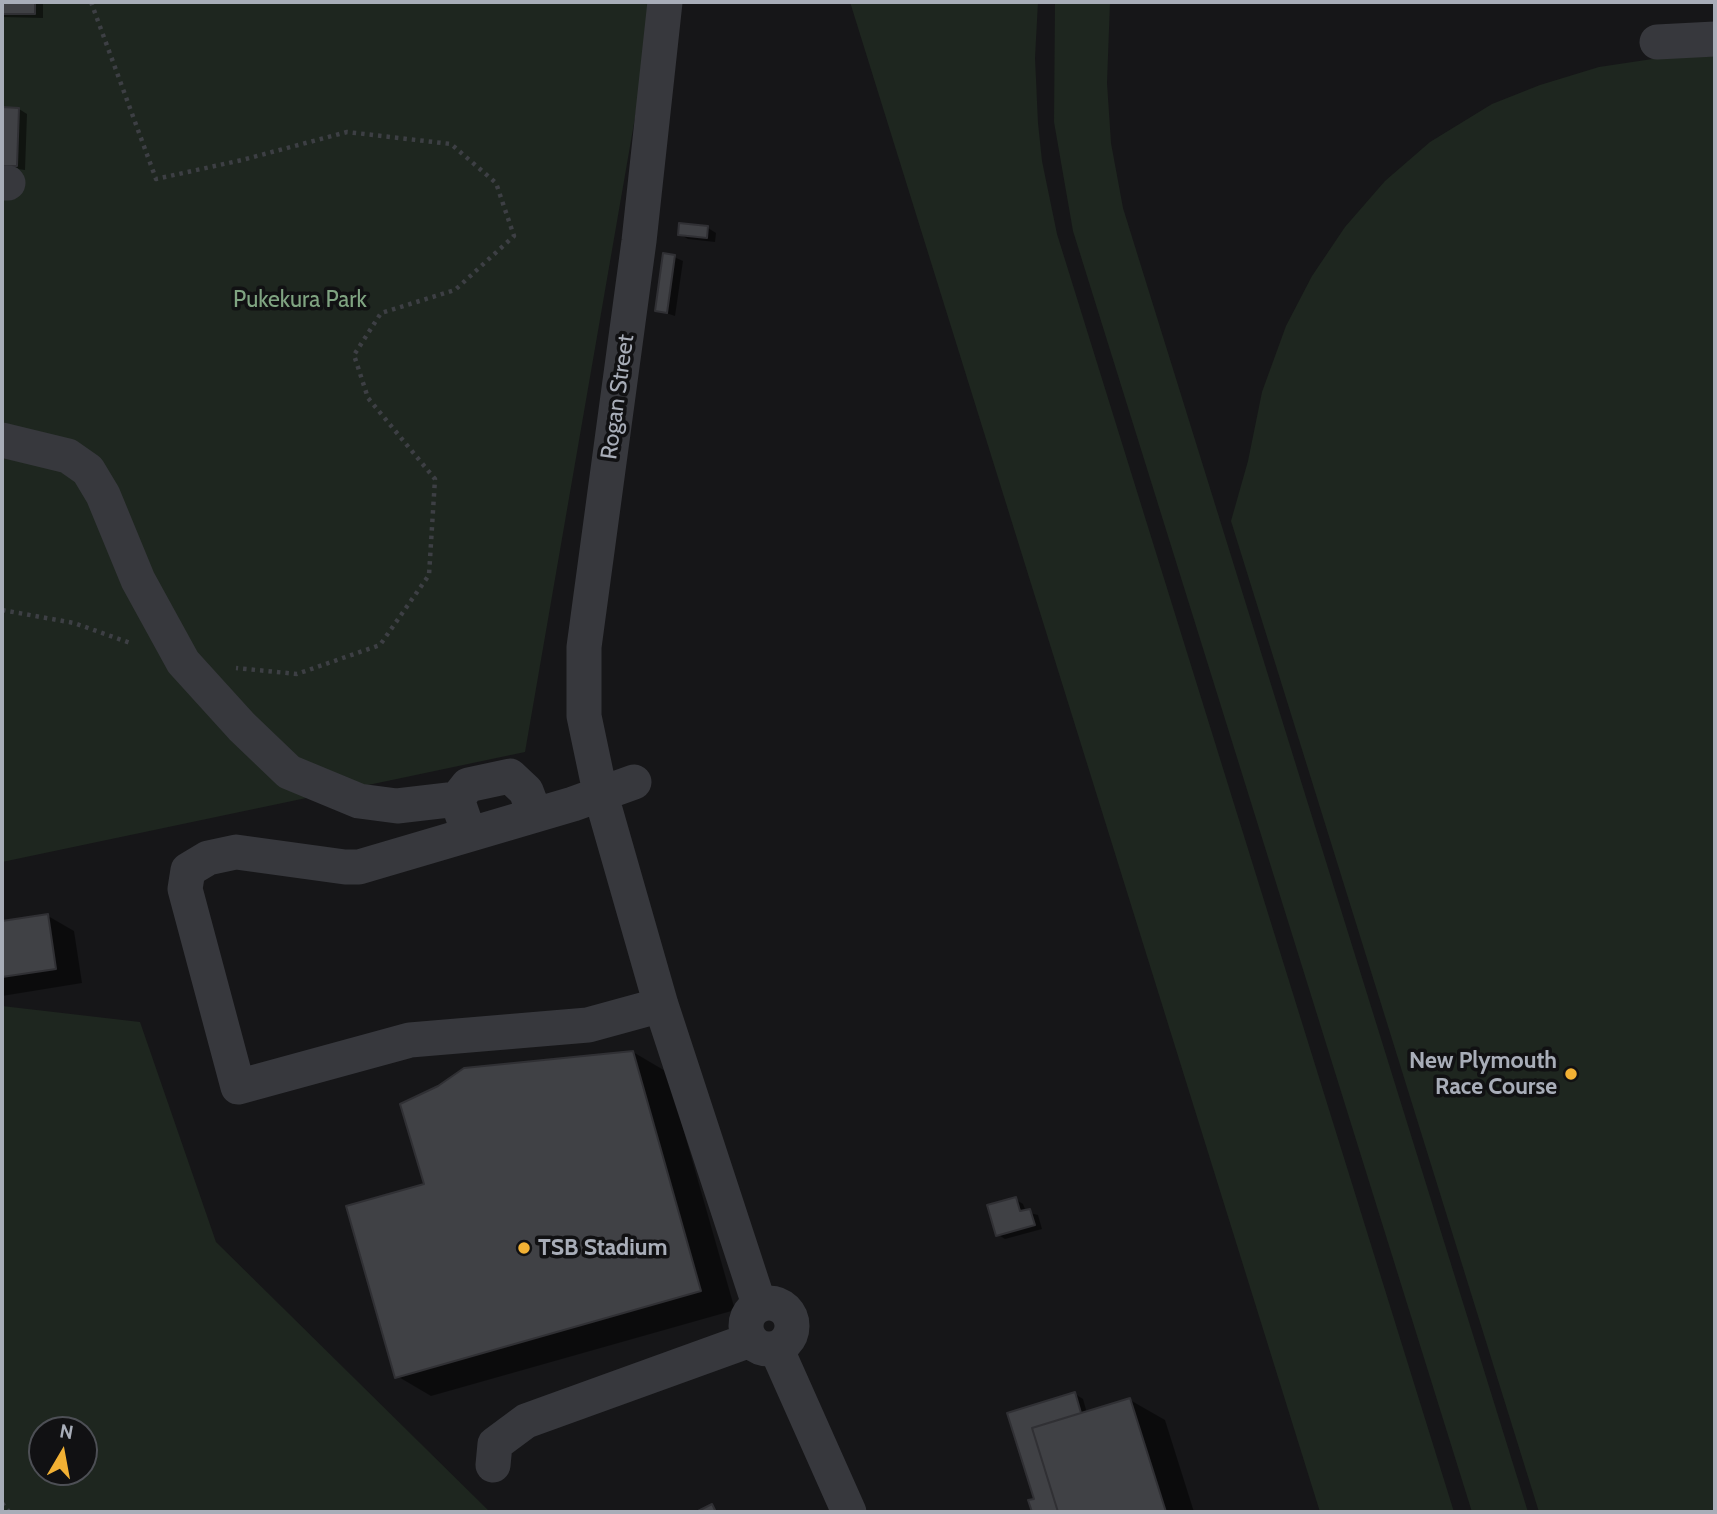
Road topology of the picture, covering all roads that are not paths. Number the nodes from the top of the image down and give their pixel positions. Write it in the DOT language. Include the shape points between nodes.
graph roads {
  1 [pos="666,2"];
  2 [pos="1715,39"];
  3 [pos="1657,42"];
  4 [pos="2,440"];
  5 [pos="634,782"];
  6 [pos="586,798"];
  7 [pos="457,799"];
  8 [pos="530,817"];
  9 [pos="469,834"];
  10 [pos="661,1005"];
  11 [pos="763,1344"];
  12 [pos="493,1465"];
  13 [pos="849,1512"];
  1 -- 6 [label="street, Rogan Street" via="584,647"];
  2 -- 3 [label="street"];
  4 -- 7 [label="street" via="68,456 88,470 138,580 183,662 289,772 359,801 397,806"];
  5 -- 6 [label="street"];
  6 -- 8 [label="street"];
  6 -- 10 [label="street, Rogan Street"];
  7 -- 8 [label="street" via="468,785 510,776 526,791"];
  7 -- 9 [label="street"];
  8 -- 9 [label="street"];
  9 -- 10 [label="street" via="359,867 236,852 208,858 188,870 185,889 238,1087 410,1040 588,1025"];
  10 -- 11 [label="street, Rogan Street" via="759,1304 746,1321"];
  11 -- 12 [label="street" via="526,1421 495,1444"];
  11 -- 13 [label="street"];
}
